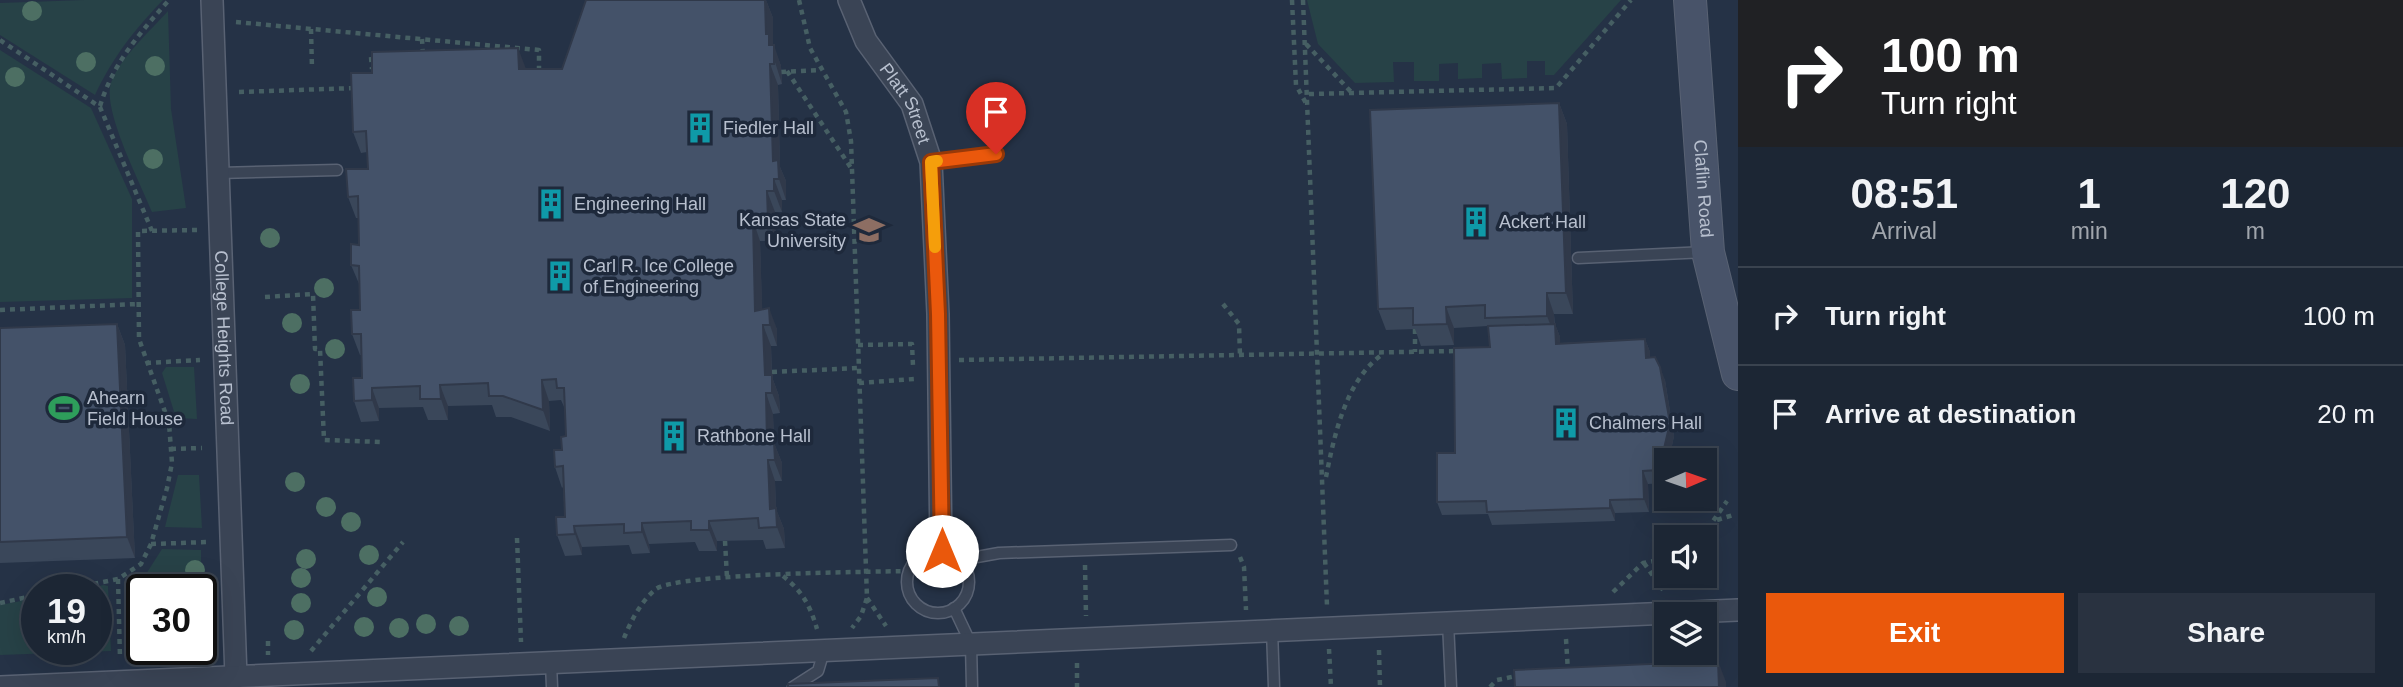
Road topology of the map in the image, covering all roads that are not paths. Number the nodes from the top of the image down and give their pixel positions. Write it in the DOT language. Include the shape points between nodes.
graph roads {
  1 [pos="212,0"];
  2 [pos="849,0"];
  3 [pos="1690,0"];
  4 [pos="996,154"];
  5 [pos="931,162"];
  6 [pos="337,170"];
  7 [pos="219,173"];
  8 [pos="1709,252"];
  9 [pos="1578,258"];
  10 [pos="1738,374"];
  11 [pos="1235,546"];
  12 [pos="951,555"];
  13 [pos="954,608"];
  14 [pos="1738,610"];
  15 [pos="1448,622"];
  16 [pos="1272,630"];
  17 [pos="971,644"];
  18 [pos="824,651"];
  19 [pos="551,663"];
  20 [pos="236,677"];
  21 [pos="0,687"];
  22 [pos="552,687"];
  23 [pos="793,687"];
  24 [pos="972,687"];
  25 [pos="1274,687"];
  26 [pos="1451,687"];
  1 -- 7 [label="street, College Heights Road"];
  2 -- 5 [label="street, Platt Street" via="866,41 912,104"];
  3 -- 8 [label="street, Claflin Road"];
  4 -- 5 [label="lane"];
  5 -- 12 [label="street, Platt Street"];
  6 -- 7 [label="lane"];
  7 -- 20 [label="street, College Heights Road"];
  8 -- 9 [label="lane"];
  8 -- 10 [label="street, Claflin Road"];
  11 -- 12 [label="lane"];
  12 -- 13 [label="lane" via="966,568 968,589"];
  12 -- 13 [label="lane" via="921,555 908,571 908,592 920,608 939,613"];
  13 -- 17 [label="lane"];
  14 -- 15 [label="street"];
  15 -- 16 [label="street"];
  15 -- 26 [label="lane"];
  16 -- 17 [label="street"];
  16 -- 25 [label="lane"];
  17 -- 18 [label="street"];
  17 -- 24 [label="lane"];
  18 -- 19 [label="street"];
  18 -- 23 [label="lane" via="818,671"];
  19 -- 20 [label="street"];
  19 -- 22 [label="lane"];
  20 -- 21 [label="street"];
}
